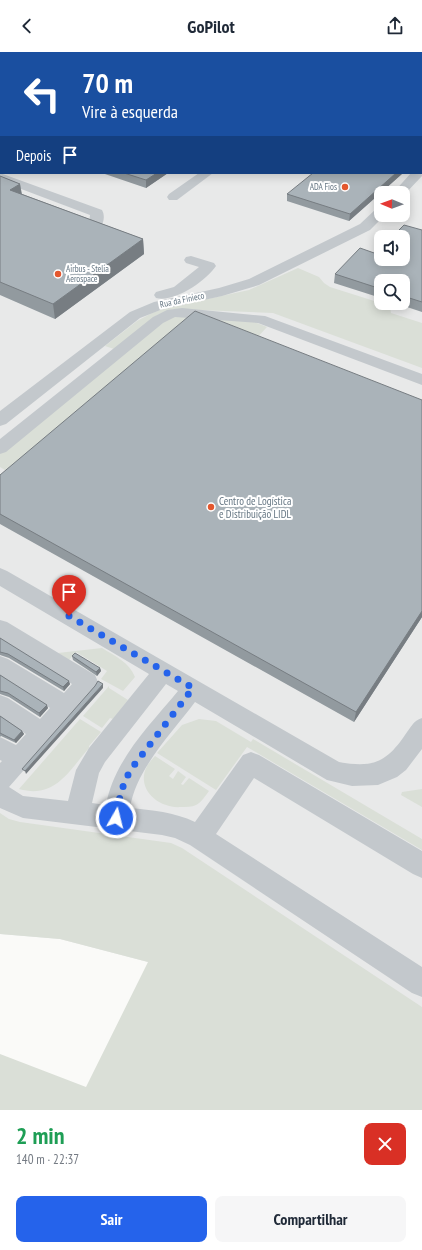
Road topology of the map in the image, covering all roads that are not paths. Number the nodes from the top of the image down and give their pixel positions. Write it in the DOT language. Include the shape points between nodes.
graph roads {
  1 [pos="206,174"];
  2 [pos="417,174"];
  3 [pos="0,177"];
  4 [pos="406,186"];
  5 [pos="173,197"];
  6 [pos="374,219"];
  7 [pos="96,223"];
  8 [pos="191,260"];
  9 [pos="144,298"];
  10 [pos="422,380"];
  11 [pos="0,420"];
  12 [pos="0,448"];
  13 [pos="0,576"];
  14 [pos="0,628"];
  15 [pos="0,665"];
  16 [pos="164,671"];
  17 [pos="193,688"];
  18 [pos="0,704"];
  19 [pos="66,706"];
  20 [pos="422,728"];
  21 [pos="42,732"];
  22 [pos="9,753"];
  23 [pos="0,780"];
  24 [pos="0,794"];
  25 [pos="77,813"];
  26 [pos="116,818"];
  27 [pos="199,837"];
  28 [pos="422,865"];
  29 [pos="422,983"];
  1 -- 5 [label="street"];
  2 -- 4 [label="street"];
  3 -- 7 [label="street" via="97,213"];
  6 -- 11 [label="street, Rua da Finieco" via="365,227 254,282 228,291 159,305 135,315"];
  8 -- 9 [label="street" via="209,266 179,290"];
  10 -- 12 [label="street" via="260,319 191,312 172,313 158,320"];
  13 -- 16 [label="street"];
  14 -- 19 [label="street" via="87,682"];
  15 -- 19 [label="street"];
  16 -- 17 [label="street"];
  16 -- 25 [label="street" via="97,755 88,770"];
  17 -- 20 [label="street" via="336,772 353,776 384,772 395,766 408,752"];
  17 -- 26 [label="street" via="124,780"];
  18 -- 21 [label="street"];
  19 -- 21 [label="street"];
  21 -- 22 [label="street"];
  22 -- 23 [label="street"];
  24 -- 25 [label="street" via="23,807"];
  25 -- 26 [label="street"];
  26 -- 27 [label="street" via="168,824"];
  27 -- 28 [label="street" via="251,763"];
  27 -- 29 [label="street"];
}
